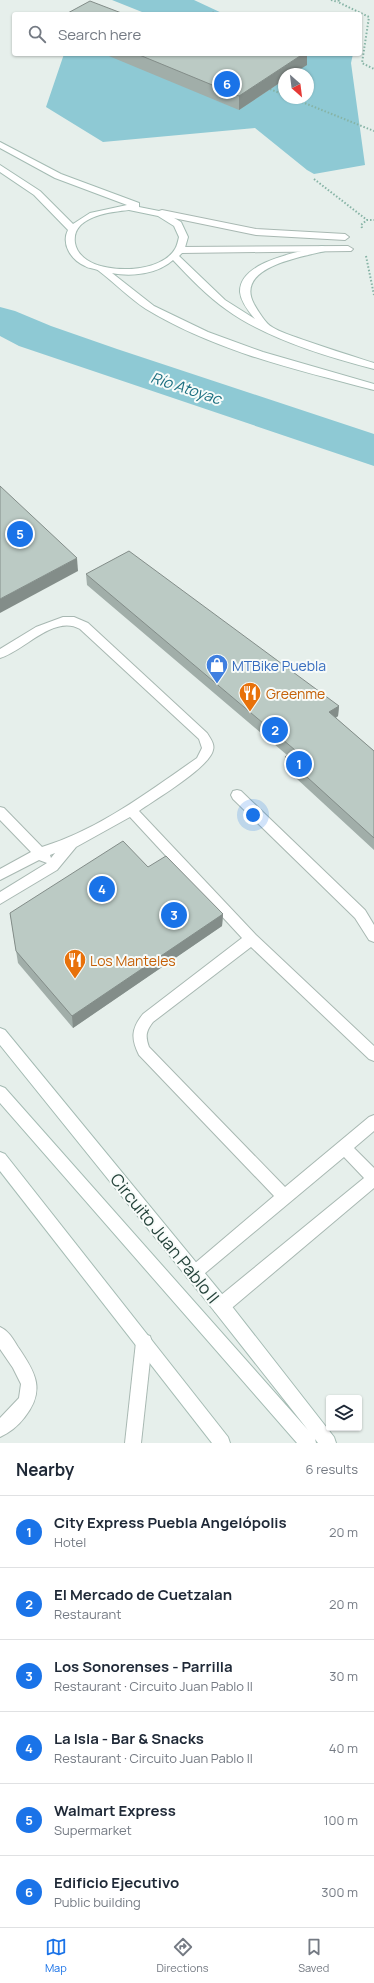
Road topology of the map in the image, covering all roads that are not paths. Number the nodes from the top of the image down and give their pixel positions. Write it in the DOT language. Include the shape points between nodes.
graph roads {
  1 [pos="0,145"];
  2 [pos="0,168"];
  3 [pos="147,209"];
  4 [pos="162,213"];
  5 [pos="73,229"];
  6 [pos="345,237"];
  7 [pos="322,249"];
  8 [pos="348,249"];
  9 [pos="178,254"];
  10 [pos="103,270"];
  11 [pos="266,327"];
  12 [pos="374,366"];
  13 [pos="374,387"];
  14 [pos="0,654"];
  15 [pos="237,795"];
  16 [pos="131,810"];
  17 [pos="0,812"];
  18 [pos="71,843"];
  19 [pos="40,853"];
  20 [pos="52,866"];
  21 [pos="0,875"];
  22 [pos="0,899"];
  23 [pos="374,936"];
  24 [pos="251,939"];
  25 [pos="0,1034"];
  26 [pos="374,1055"];
  27 [pos="0,1093"];
  28 [pos="374,1122"];
  29 [pos="344,1147"];
  30 [pos="0,1159"];
  31 [pos="374,1178"];
  32 [pos="285,1197"];
  33 [pos="193,1274"];
  34 [pos="221,1306"];
  35 [pos="0,1335"];
  36 [pos="144,1342"];
  37 [pos="0,1429"];
  38 [pos="133,1443"];
  39 [pos="222,1443"];
  40 [pos="308,1443"];
  41 [pos="328,1443"];
  1 -- 3 [label="street" via="58,176"];
  2 -- 5 [label="street" via="37,193"];
  3 -- 4 [label="street"];
  3 -- 5 [label="street" via="111,208 82,220"];
  4 -- 6 [label="street" via="256,232"];
  4 -- 9 [label="street" via="174,220 182,230 184,240"];
  5 -- 10 [label="street" via="71,248 89,265"];
  7 -- 8 [label="street"];
  7 -- 9 [label="street"];
  7 -- 11 [label="street" via="264,266 245,284 249,302"];
  9 -- 10 [label="street" via="166,263 142,271"];
  9 -- 11 [label="street" via="222,301 239,314"];
  10 -- 13 [label="street" via="150,307 222,341 296,366"];
  11 -- 12 [label="street" via="326,351"];
  14 -- 16 [label="street" via="54,624 64,620 75,621 84,626 203,736 208,744 208,753 201,761"];
  15 -- 23 [label="street" via="360,914"];
  16 -- 18 [label="street"];
  16 -- 24 [label="street"];
  17 -- 19 [label="street"];
  18 -- 19 [label="street"];
  18 -- 20 [label="street"];
  19 -- 20 [label="street"];
  19 -- 21 [label="street"];
  20 -- 22 [label="street"];
  24 -- 26 [label="street"];
  24 -- 32 [label="street" via="148,1018 140,1028 139,1040 144,1051"];
  25 -- 33 [label="street, Circuito Juan Pablo II"];
  27 -- 40 [label="street"];
  28 -- 29 [label="street"];
  29 -- 31 [label="street"];
  29 -- 32 [label="street"];
  30 -- 36 [label="street"];
  31 -- 34 [label="street"];
  32 -- 33 [label="street"];
  33 -- 34 [label="street, Circuito Juan Pablo II"];
  34 -- 41 [label="street, Circuito Juan Pablo II"];
  35 -- 37 [label="street" via="25,1371 30,1386 28,1402 17,1416"];
  36 -- 38 [label="street"];
  36 -- 39 [label="street"];
}
